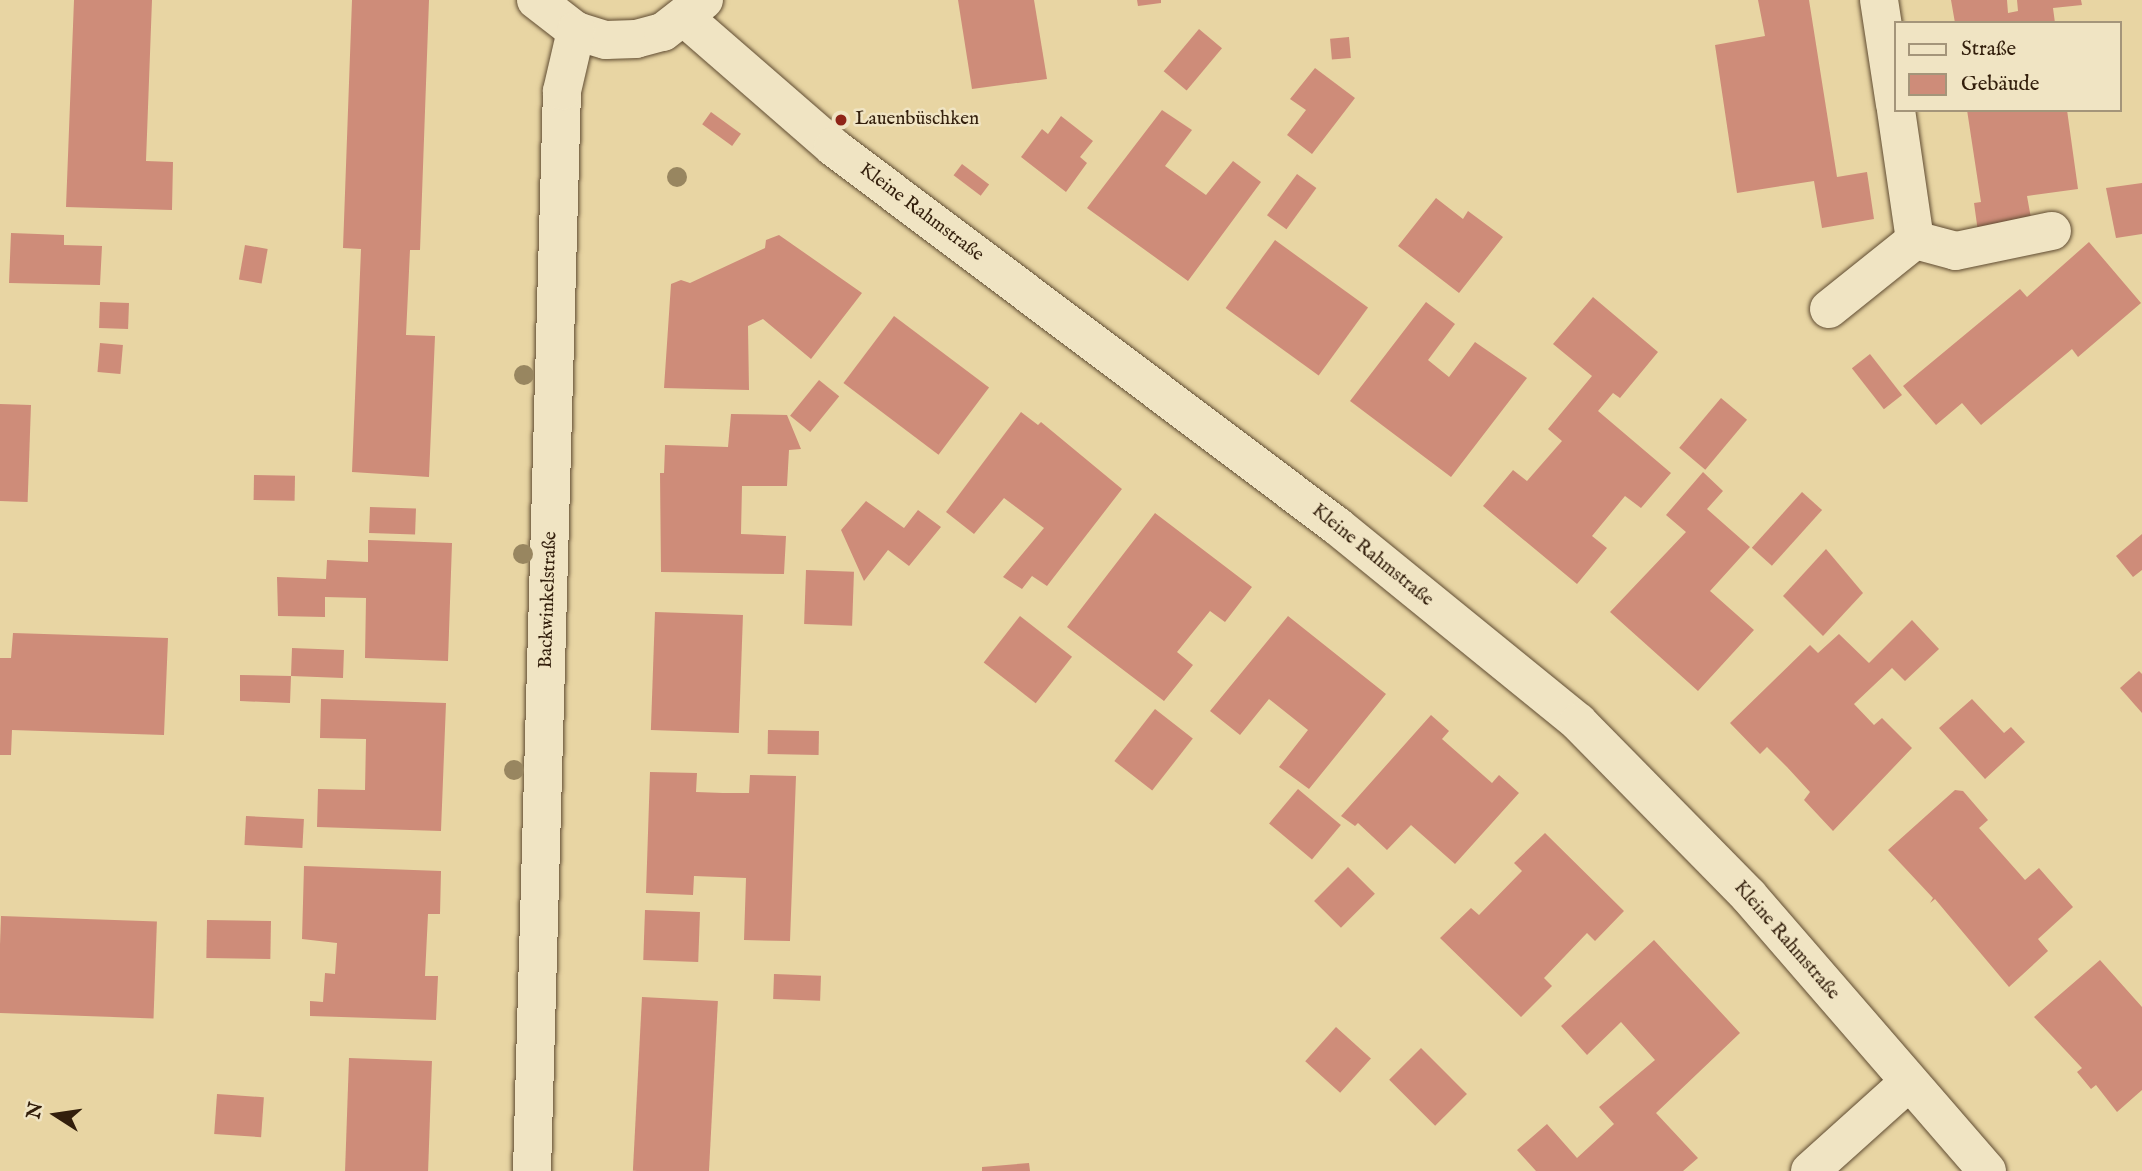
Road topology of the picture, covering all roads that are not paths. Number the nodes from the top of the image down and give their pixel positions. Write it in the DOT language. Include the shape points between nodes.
graph roads {
  1 [pos="536,0"];
  2 [pos="1880,0"];
  3 [pos="695,9"];
  4 [pos="576,31"];
  5 [pos="1894,98"];
  6 [pos="1896,112"];
  7 [pos="2052,231"];
  8 [pos="1916,240"];
  9 [pos="1829,309"];
  10 [pos="1909,1082"];
  11 [pos="532,1171"];
  12 [pos="1810,1171"];
  13 [pos="1987,1171"];
  1 -- 4 [label="street"];
  2 -- 5 [label="street"];
  3 -- 4 [label="street" via="663,32 636,39 606,40"];
  3 -- 10 [label="street, Kleine Rahmstraße" via="834,147 1337,526 1578,722 1748,895"];
  4 -- 11 [label="street, Backwinkelstraße" via="562,91"];
  6 -- 8 [label="street"];
  7 -- 8 [label="street" via="1956,251"];
  8 -- 9 [label="street"];
  10 -- 12 [label="street"];
  10 -- 13 [label="street, Kleine Rahmstraße"];
}
